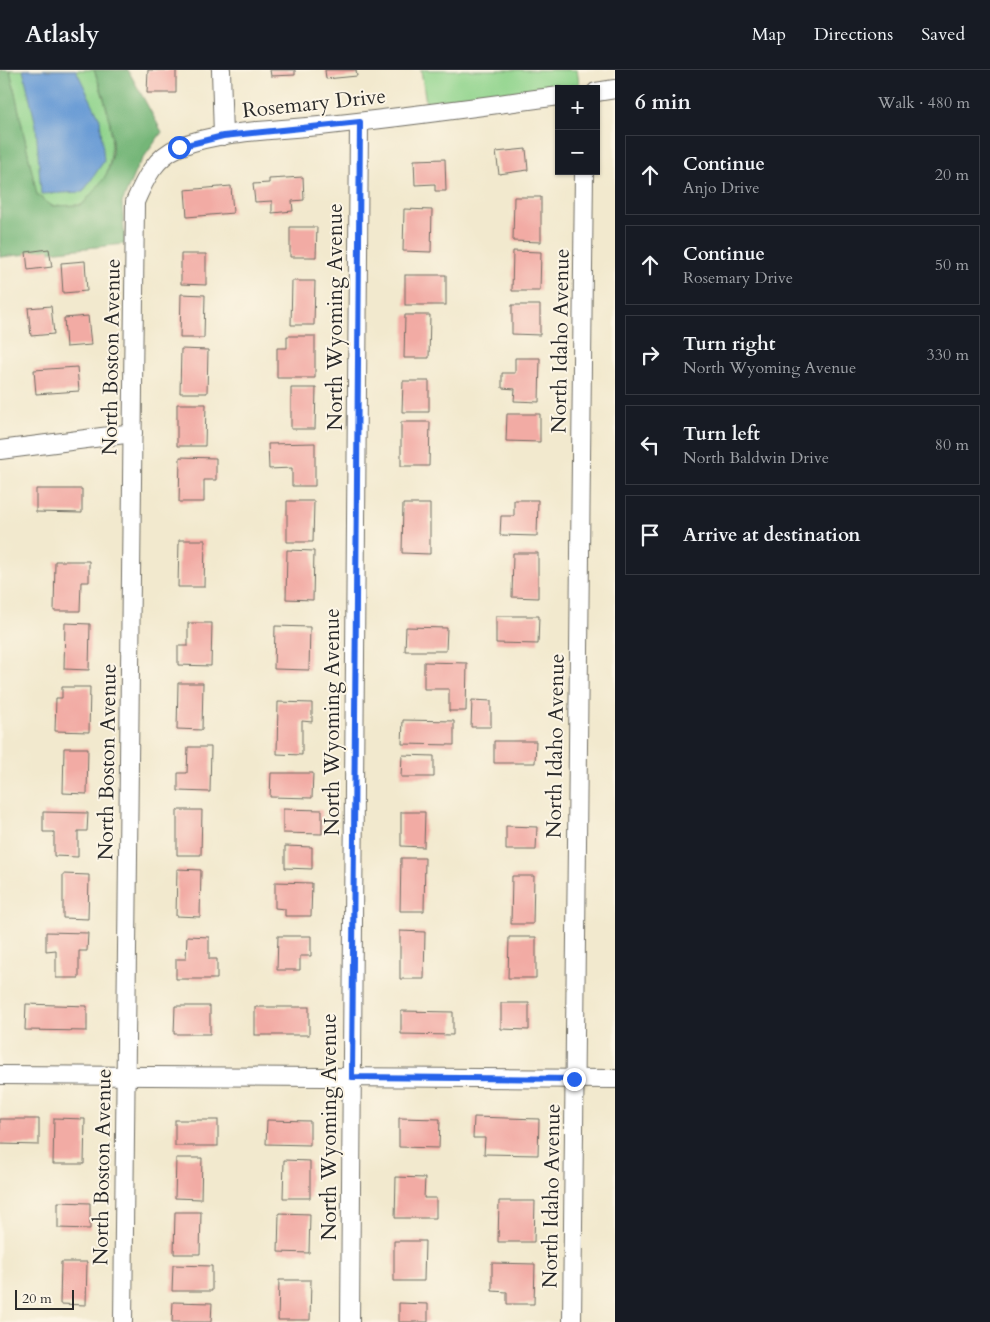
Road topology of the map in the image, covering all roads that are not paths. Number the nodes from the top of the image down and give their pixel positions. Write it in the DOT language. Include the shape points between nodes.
graph roads {
  1 [pos="221,70"];
  2 [pos="615,89"];
  3 [pos="600,91"];
  4 [pos="555,97"];
  5 [pos="360,122"];
  6 [pos="223,136"];
  7 [pos="584,175"];
  8 [pos="136,202"];
  9 [pos="133,433"];
  10 [pos="0,450"];
  11 [pos="0,1075"];
  12 [pos="126,1076"];
  13 [pos="352,1077"];
  14 [pos="574,1079"];
  15 [pos="615,1079"];
  16 [pos="123,1322"];
  17 [pos="350,1322"];
  18 [pos="572,1322"];
  1 -- 6 [label="street"];
  2 -- 3 [label="street"];
  4 -- 5 [label="street, Rosemary Drive"];
  5 -- 6 [label="street, Rosemary Drive"];
  5 -- 13 [label="street, North Wyoming Avenue"];
  6 -- 8 [label="street, Rosemary Drive" via="179,147 161,159 147,175"];
  7 -- 14 [label="street, North Idaho Avenue"];
  8 -- 9 [label="street, North Boston Avenue"];
  9 -- 10 [label="street"];
  9 -- 12 [label="street, North Boston Avenue"];
  11 -- 12 [label="street"];
  12 -- 13 [label="street"];
  12 -- 16 [label="street, North Boston Avenue"];
  13 -- 14 [label="street"];
  13 -- 17 [label="street, North Wyoming Avenue"];
  14 -- 15 [label="street"];
  14 -- 18 [label="street, North Idaho Avenue"];
}
